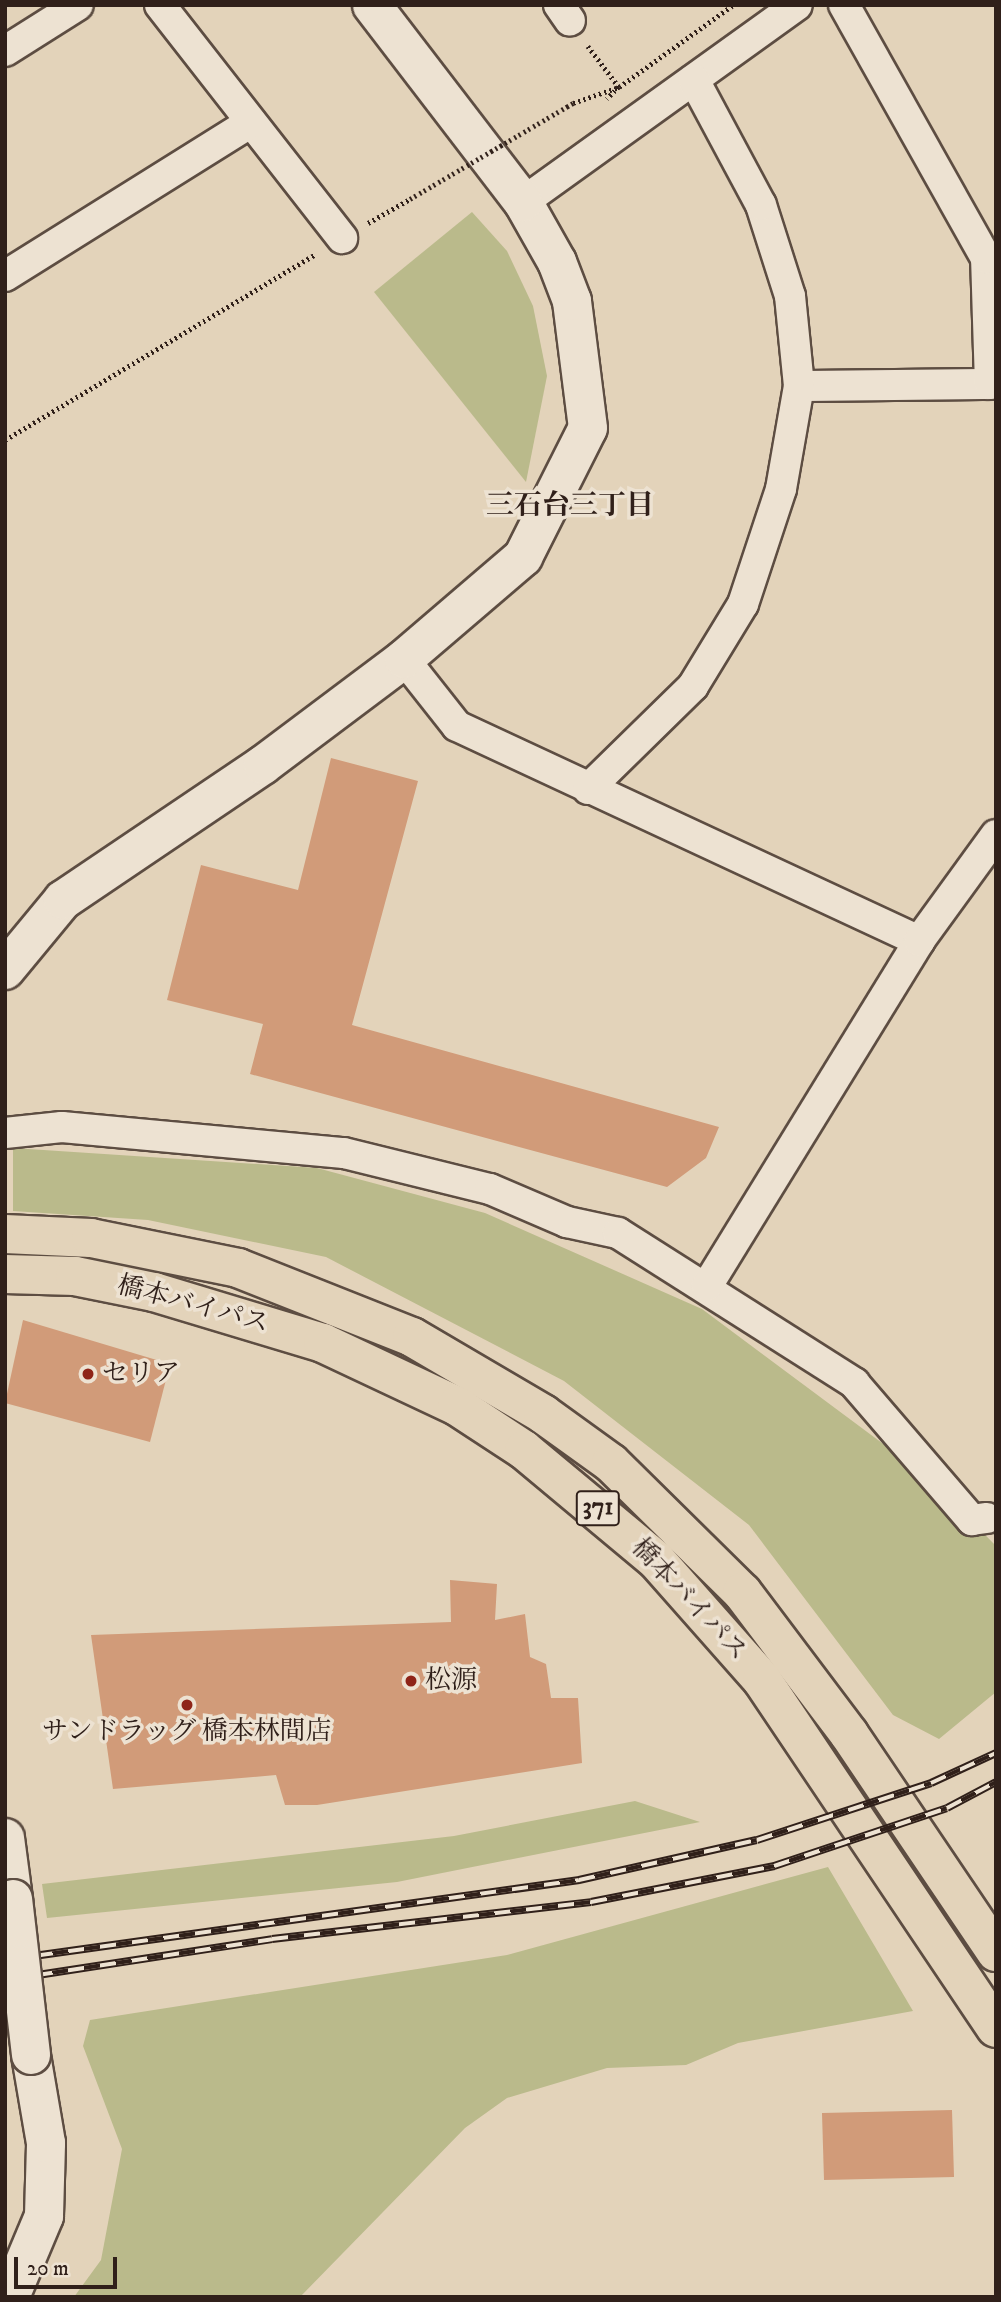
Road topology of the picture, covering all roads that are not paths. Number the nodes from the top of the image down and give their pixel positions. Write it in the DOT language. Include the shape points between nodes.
graph roads {
  1 [pos="78,5"];
  2 [pos="160,5"];
  3 [pos="372,5"];
  4 [pos="797,5"];
  5 [pos="844,5"];
  6 [pos="5,51"];
  7 [pos="694,80"];
  8 [pos="251,122"];
  9 [pos="523,202"];
  10 [pos="342,238"];
  11 [pos="5,276"];
  12 [pos="799,386"];
  13 [pos="404,659"];
  14 [pos="587,789"];
  15 [pos="996,835"];
  16 [pos="919,941"];
  17 [pos="5,970"];
  18 [pos="5,1133"];
  19 [pos="5,1234"];
  20 [pos="5,1273"];
  21 [pos="707,1286"];
  22 [pos="987,1518"];
  23 [pos="5,1838"];
  24 [pos="996,1952"];
  25 [pos="993,2024"];
  26 [pos="10,2297"];
  1 -- 6 [label="street"];
  2 -- 8 [label="street"];
  3 -- 9 [label="street"];
  4 -- 7 [label="street"];
  5 -- 12 [label="street" via="986,257 990,384"];
  7 -- 9 [label="street"];
  7 -- 12 [label="street" via="761,205 790,296"];
  8 -- 10 [label="street"];
  8 -- 11 [label="street"];
  9 -- 13 [label="street" via="572,301 588,428 523,556"];
  12 -- 14 [label="street" via="781,489 743,604 693,686"];
  13 -- 14 [label="street" via="457,726"];
  13 -- 17 [label="street" via="63,900"];
  14 -- 16 [label="street"];
  15 -- 16 [label="street"];
  16 -- 21 [label="street"];
  18 -- 21 [label="street" via="62,1127 344,1153 490,1189 567,1222 618,1233"];
  19 -- 24 [label="highway, 橋本バイパス / 371" via="90,1238 238,1268 412,1337 543,1414 611,1463 742,1592 849,1734"];
  20 -- 25 [label="highway, 橋本バイパス / 371" via="75,1276 154,1292 310,1339 445,1400 524,1450 656,1560 762,1680"];
  21 -- 22 [label="street" via="854,1383 972,1520"];
  23 -- 26 [label="street, bridge" via="31,2055 47,2143 44,2216"];
}
